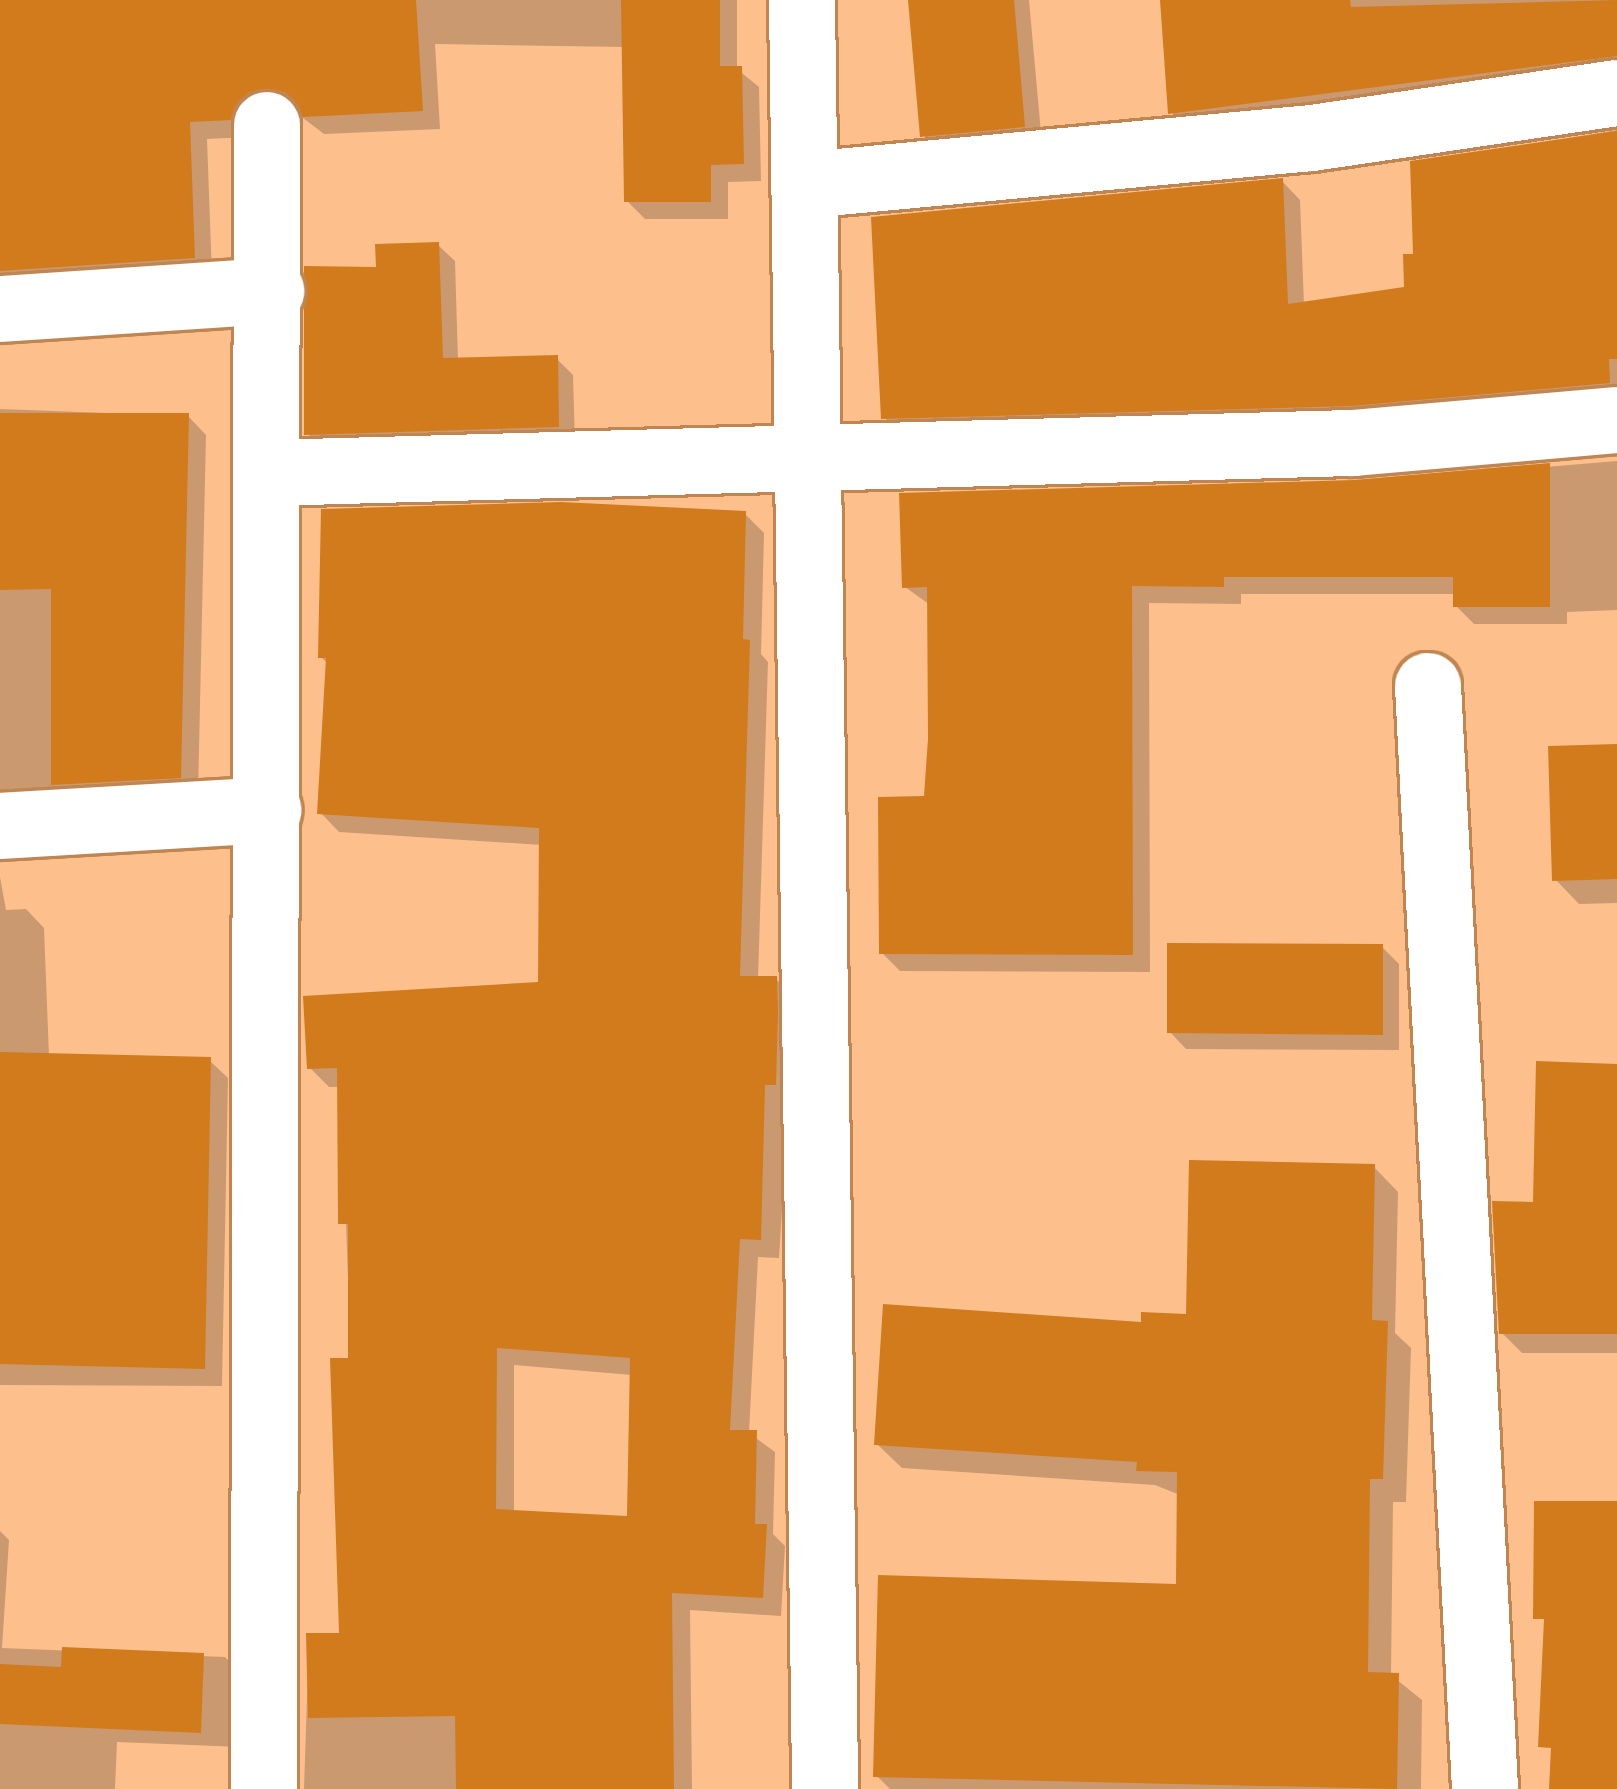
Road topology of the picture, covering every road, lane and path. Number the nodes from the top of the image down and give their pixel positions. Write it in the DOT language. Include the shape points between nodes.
graph roads {
  1 [pos="802,0"];
  2 [pos="1617,93"];
  3 [pos="267,125"];
  4 [pos="806,185"];
  5 [pos="271,292"];
  6 [pos="0,309"];
  7 [pos="1617,420"];
  8 [pos="813,458"];
  9 [pos="270,473"];
  10 [pos="1428,686"];
  11 [pos="269,810"];
  12 [pos="0,826"];
  13 [pos="264,1789"];
  14 [pos="826,1789"];
  15 [pos="1484,1789"];
  1 -- 4 [label="street"];
  2 -- 4 [label="street" via="1312,138"];
  3 -- 5 [label="street"];
  4 -- 8 [label="street"];
  5 -- 6 [label="street"];
  5 -- 9 [label="street"];
  7 -- 8 [label="street" via="1353,443"];
  8 -- 9 [label="street"];
  8 -- 14 [label="street"];
  9 -- 11 [label="street"];
  10 -- 15 [label="street"];
  11 -- 12 [label="street"];
  11 -- 13 [label="street"];
}
